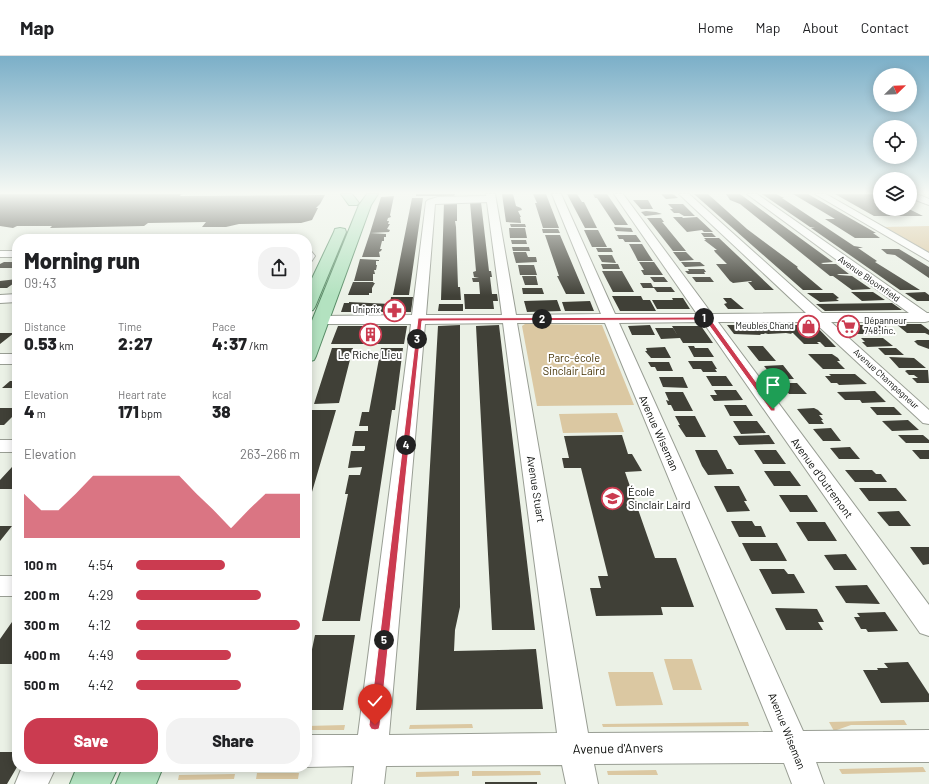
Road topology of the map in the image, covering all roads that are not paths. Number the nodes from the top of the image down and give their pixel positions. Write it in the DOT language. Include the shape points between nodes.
graph roads {
  1 [pos="339,228"];
  2 [pos="356,228"];
  3 [pos="429,228"];
  4 [pos="496,228"];
  5 [pos="571,228"];
  6 [pos="642,228"];
  7 [pos="720,228"];
  8 [pos="799,228"];
  9 [pos="877,228"];
  10 [pos="0,254"];
  11 [pos="12,254"];
  12 [pos="929,258"];
  13 [pos="312,296"];
  14 [pos="610,318"];
  15 [pos="707,318"];
  16 [pos="818,318"];
  17 [pos="927,318"];
  18 [pos="420,319"];
  19 [pos="510,319"];
  20 [pos="322,320"];
  21 [pos="312,344"];
  22 [pos="12,358"];
  23 [pos="0,359"];
  24 [pos="929,419"];
  25 [pos="0,446"];
  26 [pos="12,446"];
  27 [pos="0,586"];
  28 [pos="12,586"];
  29 [pos="929,624"];
  30 [pos="929,746"];
  31 [pos="575,748"];
  32 [pos="794,748"];
  33 [pos="372,750"];
  34 [pos="312,751"];
  35 [pos="37,772"];
  36 [pos="96,772"];
  37 [pos="141,772"];
  38 [pos="31,784"];
  39 [pos="90,784"];
  40 [pos="136,784"];
  41 [pos="368,784"];
  42 [pos="582,784"];
  43 [pos="808,784"];
  1 -- 13 [label="main road"];
  2 -- 20 [label="main road"];
  3 -- 18 [label="street"];
  4 -- 19 [label="street, Avenue Stuart"];
  5 -- 14 [label="street, Avenue Wiseman"];
  6 -- 15 [label="street, Avenue d'Outremont"];
  7 -- 16 [label="street, Avenue Champagneur"];
  8 -- 17 [label="street, Avenue Bloomfield"];
  9 -- 12 [label="street"];
  10 -- 11 [label="street"];
  14 -- 15 [label="street"];
  14 -- 19 [label="street"];
  14 -- 32 [label="street, Avenue Wiseman"];
  15 -- 16 [label="street"];
  15 -- 29 [label="street, Avenue d'Outremont"];
  16 -- 17 [label="street"];
  16 -- 24 [label="street, Avenue Champagneur"];
  18 -- 19 [label="street"];
  18 -- 20 [label="street"];
  18 -- 33 [label="street"];
  19 -- 31 [label="street, Avenue Stuart"];
  20 -- 21 [label="main road"];
  22 -- 23 [label="street"];
  25 -- 26 [label="street"];
  27 -- 28 [label="street"];
  30 -- 32 [label="street, Avenue d'Anvers"];
  31 -- 32 [label="street, Avenue d'Anvers"];
  31 -- 33 [label="street, Avenue d'Anvers"];
  31 -- 42 [label="street, Avenue Stuart"];
  32 -- 43 [label="street, Avenue Wiseman"];
  33 -- 34 [label="street, Avenue d'Anvers"];
  33 -- 41 [label="street"];
  35 -- 38 [label="street"];
  36 -- 39 [label="main road"];
  37 -- 40 [label="main road"];
}
